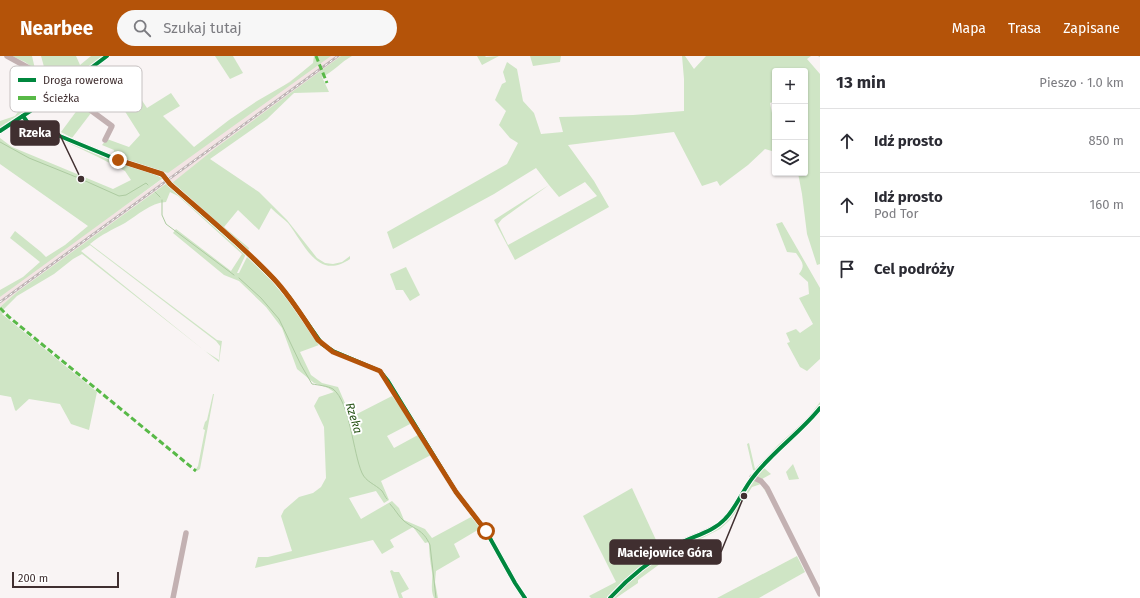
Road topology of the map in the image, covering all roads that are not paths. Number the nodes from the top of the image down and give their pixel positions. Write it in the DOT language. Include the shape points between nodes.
graph roads {
  1 [pos="7,56"];
  2 [pos="107,56"];
  3 [pos="25,66"];
  4 [pos="93,66"];
  5 [pos="29,112"];
  6 [pos="93,112"];
  7 [pos="23,116"];
  8 [pos="0,131"];
  9 [pos="105,140"];
  10 [pos="820,408"];
  11 [pos="752,477"];
  12 [pos="186,533"];
  13 [pos="820,594"];
  14 [pos="173,598"];
  15 [pos="525,598"];
  16 [pos="610,598"];
  1 -- 3 [label="street"];
  2 -- 4 [label="street"];
  5 -- 7 [label="street"];
  6 -- 9 [label="street" via="112,126"];
  7 -- 8 [label="street"];
  7 -- 15 [label="street" via="28,123 118,160 162,174 274,279 322,344 333,352 380,371 456,492 486,531"];
  10 -- 11 [label="street"];
  11 -- 13 [label="street" via="761,480 767,488"];
  11 -- 16 [label="street" via="725,519 705,533 678,544 652,560"];
  12 -- 14 [label="street"];
}
